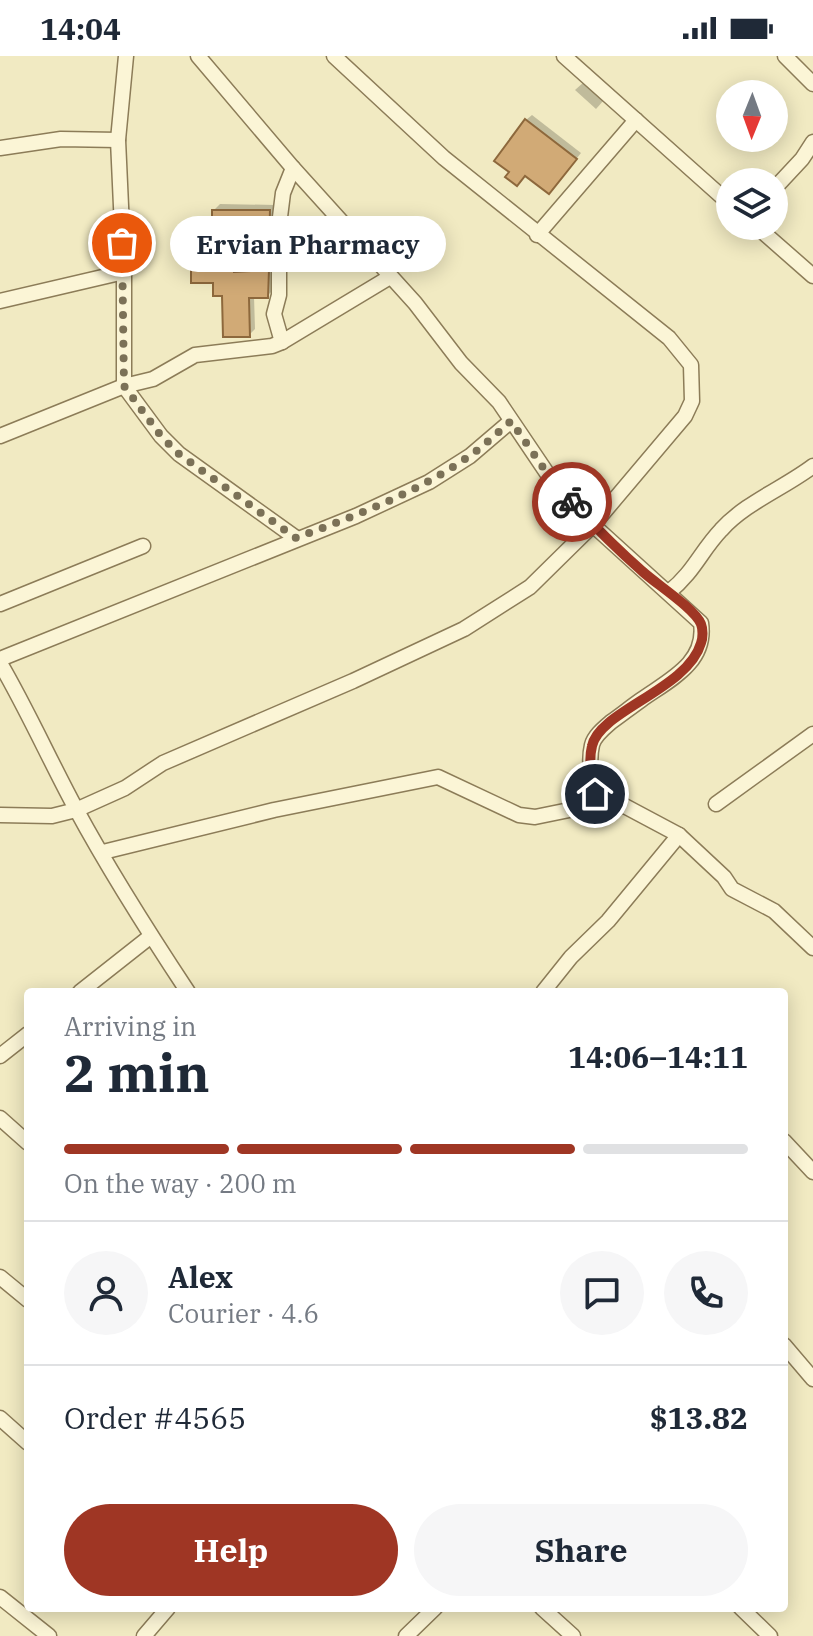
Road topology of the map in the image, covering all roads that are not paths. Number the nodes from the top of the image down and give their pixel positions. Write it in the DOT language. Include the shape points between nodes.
graph roads {
  1 [pos="126,56"];
  2 [pos="198,56"];
  3 [pos="334,56"];
  4 [pos="564,56"];
  5 [pos="785,56"];
  6 [pos="813,84"];
  7 [pos="636,120"];
  8 [pos="118,140"];
  9 [pos="813,142"];
  10 [pos="0,148"];
  11 [pos="293,168"];
  12 [pos="788,174"];
  13 [pos="716,191"];
  14 [pos="537,235"];
  15 [pos="772,240"];
  16 [pos="124,272"];
  17 [pos="813,276"];
  18 [pos="390,277"];
  19 [pos="0,301"];
  20 [pos="282,342"];
  21 [pos="124,386"];
  22 [pos="511,421"];
  23 [pos="0,436"];
  24 [pos="813,466"];
  25 [pos="593,525"];
  26 [pos="296,538"];
  27 [pos="143,546"];
  28 [pos="669,592"];
  29 [pos="0,604"];
  30 [pos="0,661"];
  31 [pos="813,734"];
  32 [pos="595,794"];
  33 [pos="716,804"];
  34 [pos="76,810"];
  35 [pos="0,815"];
  36 [pos="679,835"];
  37 [pos="103,852"];
  38 [pos="151,936"];
  39 [pos="813,948"];
  40 [pos="85,988"];
  41 [pos="185,988"];
  42 [pos="546,988"];
  43 [pos="24,1037"];
  44 [pos="0,1056"];
  45 [pos="0,1118"];
  46 [pos="24,1139"];
  47 [pos="788,1145"];
  48 [pos="813,1172"];
  49 [pos="0,1277"];
  50 [pos="24,1297"];
  51 [pos="788,1350"];
  52 [pos="813,1379"];
  53 [pos="0,1418"];
  54 [pos="24,1439"];
  55 [pos="0,1597"];
  56 [pos="165,1612"];
  57 [pos="431,1612"];
  58 [pos="546,1612"];
  59 [pos="745,1612"];
  60 [pos="49,1636"];
  61 [pos="144,1636"];
  62 [pos="406,1636"];
  63 [pos="573,1636"];
  64 [pos="770,1636"];
  1 -- 8 [label="street"];
  2 -- 11 [label="street"];
  3 -- 14 [label="street"];
  4 -- 7 [label="street"];
  5 -- 6 [label="street"];
  7 -- 13 [label="street"];
  7 -- 14 [label="street"];
  8 -- 10 [label="street" via="61,139"];
  8 -- 16 [label="street"];
  9 -- 12 [label="street"];
  11 -- 18 [label="street"];
  11 -- 20 [label="street" via="279,225 274,314"];
  14 -- 25 [label="street" via="669,338 691,365 692,401 685,416"];
  15 -- 17 [label="street"];
  16 -- 19 [label="street"];
  16 -- 21 [label="street"];
  18 -- 20 [label="street"];
  18 -- 22 [label="street"];
  20 -- 21 [label="street" via="195,355 168,373"];
  21 -- 23 [label="street"];
  21 -- 26 [label="street" via="179,454"];
  22 -- 25 [label="street" via="553,482"];
  22 -- 26 [label="street" via="429,482"];
  24 -- 28 [label="street" via="737,515"];
  25 -- 28 [label="street"];
  25 -- 34 [label="street" via="530,587 464,629 163,763"];
  26 -- 30 [label="street"];
  27 -- 29 [label="street"];
  28 -- 32 [label="street" via="701,623 702,642 675,679 603,728 592,742"];
  30 -- 34 [label="street"];
  31 -- 33 [label="street"];
  32 -- 36 [label="street"];
  32 -- 37 [label="street" via="579,808 535,817 519,815 438,777"];
  34 -- 35 [label="street" via="52,816"];
  34 -- 37 [label="street"];
  36 -- 39 [label="street" via="732,889 774,911"];
  36 -- 42 [label="street"];
  37 -- 38 [label="street"];
  38 -- 40 [label="street"];
  38 -- 41 [label="street"];
  43 -- 44 [label="street"];
  45 -- 46 [label="street"];
  47 -- 48 [label="street"];
  49 -- 50 [label="street"];
  51 -- 52 [label="street"];
  53 -- 54 [label="street"];
  55 -- 60 [label="street"];
  56 -- 61 [label="street"];
  57 -- 62 [label="street"];
  58 -- 63 [label="street"];
  59 -- 64 [label="street"];
}
